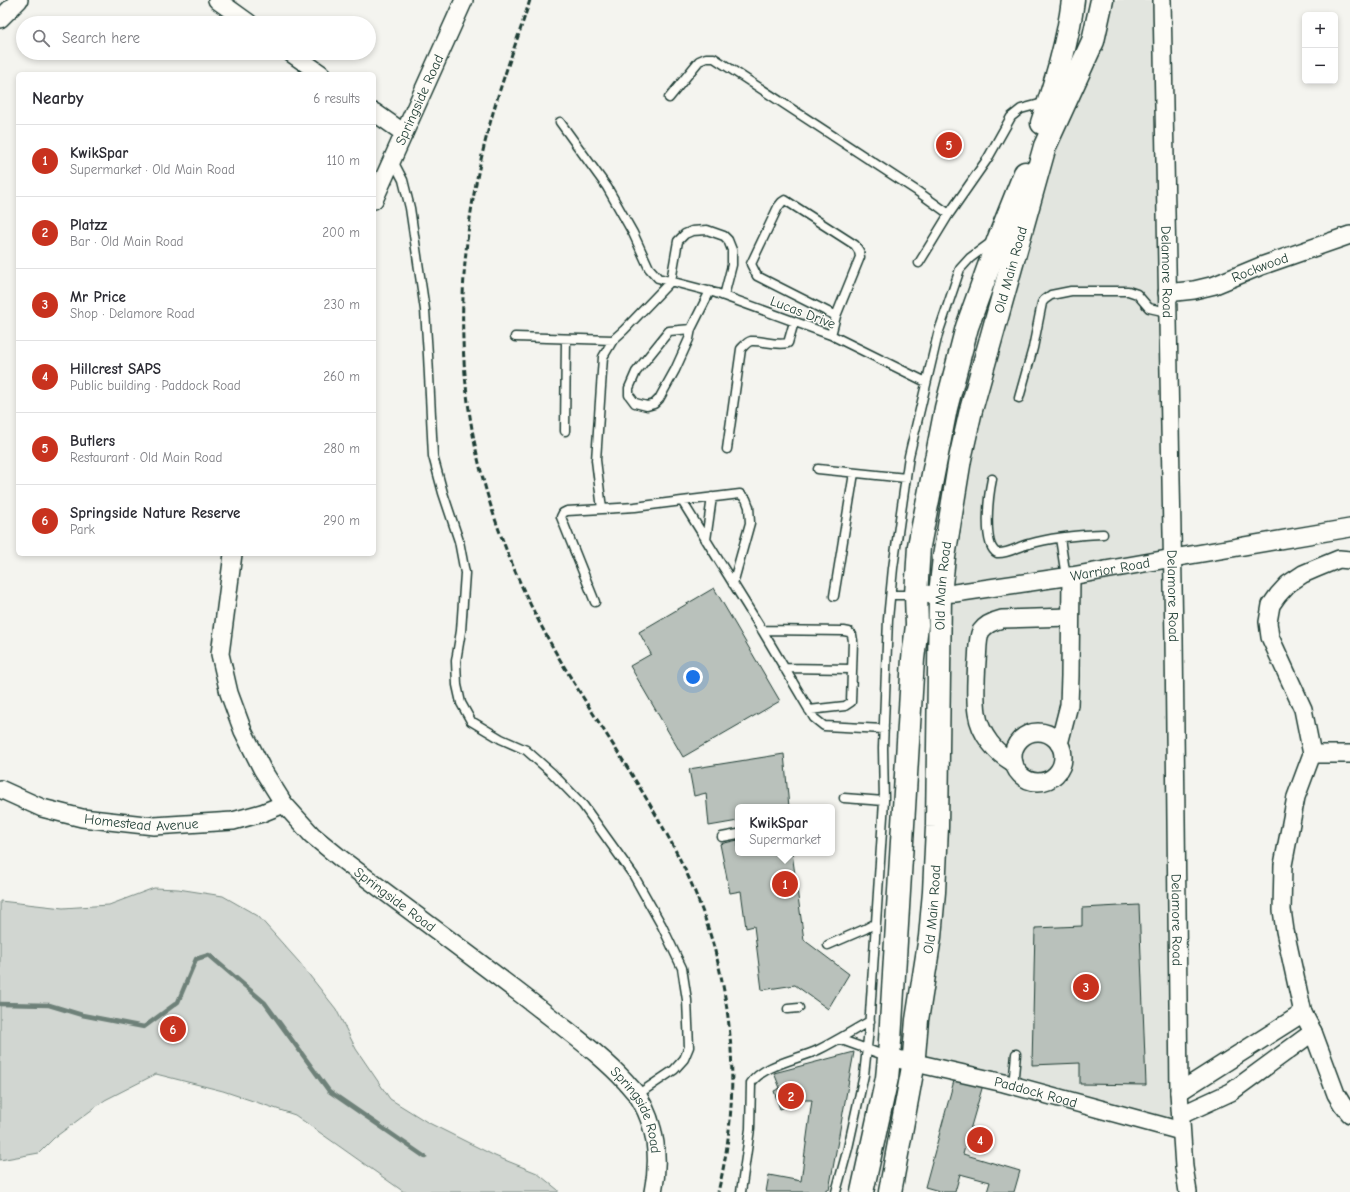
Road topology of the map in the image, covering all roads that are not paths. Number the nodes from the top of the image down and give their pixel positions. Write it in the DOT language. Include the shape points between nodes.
graph roads {
  1 [pos="19,0"];
  2 [pos="217,0"];
  3 [pos="464,0"];
  4 [pos="1073,0"];
  5 [pos="1102,0"];
  6 [pos="1162,0"];
  7 [pos="239,16"];
  8 [pos="0,20"];
  9 [pos="301,60"];
  10 [pos="318,72"];
  11 [pos="669,98"];
  12 [pos="1049,101"];
  13 [pos="376,113"];
  14 [pos="560,122"];
  15 [pos="404,133"];
  16 [pos="392,159"];
  17 [pos="376,195"];
  18 [pos="949,214"];
  19 [pos="1350,235"];
  20 [pos="999,238"];
  21 [pos="919,263"];
  22 [pos="668,281"];
  23 [pos="710,291"];
  24 [pos="1167,293"];
  25 [pos="724,296"];
  26 [pos="1167,312"];
  27 [pos="836,316"];
  28 [pos="794,322"];
  29 [pos="691,329"];
  30 [pos="831,335"];
  31 [pos="515,337"];
  32 [pos="566,339"];
  33 [pos="613,340"];
  34 [pos="926,382"];
  35 [pos="1019,398"];
  36 [pos="565,431"];
  37 [pos="727,449"];
  38 [pos="818,469"];
  39 [pos="854,473"];
  40 [pos="906,478"];
  41 [pos="992,479"];
  42 [pos="712,497"];
  43 [pos="682,501"];
  44 [pos="602,509"];
  45 [pos="1350,528"];
  46 [pos="1103,534"];
  47 [pos="1060,538"];
  48 [pos="706,540"];
  49 [pos="233,556"];
  50 [pos="1173,558"];
  51 [pos="1350,560"];
  52 [pos="1068,577"];
  53 [pos="733,584"];
  54 [pos="940,594"];
  55 [pos="916,595"];
  56 [pos="834,596"];
  57 [pos="891,596"];
  58 [pos="595,602"];
  59 [pos="1070,617"];
  60 [pos="762,630"];
  61 [pos="784,668"];
  62 [pos="852,669"];
  63 [pos="809,710"];
  64 [pos="884,729"];
  65 [pos="1059,744"];
  66 [pos="1312,754"];
  67 [pos="1350,754"];
  68 [pos="1014,763"];
  69 [pos="0,789"];
  70 [pos="844,798"];
  71 [pos="884,801"];
  72 [pos="284,804"];
  73 [pos="735,834"];
  74 [pos="722,836"];
  75 [pos="876,923"];
  76 [pos="828,945"];
  77 [pos="800,1008"];
  78 [pos="788,1009"];
  79 [pos="1303,1013"];
  80 [pos="870,1021"];
  81 [pos="1313,1032"];
  82 [pos="839,1040"];
  83 [pos="867,1049"];
  84 [pos="1016,1054"];
  85 [pos="889,1057"];
  86 [pos="914,1062"];
  87 [pos="1013,1086"];
  88 [pos="1179,1092"];
  89 [pos="637,1095"];
  90 [pos="1350,1114"];
  91 [pos="1181,1123"];
  92 [pos="653,1192"];
  93 [pos="741,1192"];
  94 [pos="836,1192"];
  95 [pos="862,1192"];
  96 [pos="890,1192"];
  97 [pos="1188,1192"];
  1 -- 8 [label="street"];
  2 -- 7 [label="street"];
  3 -- 15 [label="street, Springside Road"];
  4 -- 12 [label="main road, Old Main Road" via="1071,20"];
  5 -- 54 [label="main road, Old Main Road" via="1093,41 1045,146 971,410 960,459"];
  6 -- 24 [label="street, Delamore Road"];
  9 -- 10 [label="street"];
  11 -- 18 [label="lane" via="699,61 714,58"];
  12 -- 18 [label="lane" via="1021,109 1011,117 988,158"];
  12 -- 20 [label="main road, Old Main Road" via="1029,164"];
  13 -- 15 [label="street"];
  14 -- 22 [label="lane" via="607,187 649,268 658,278"];
  15 -- 16 [label="street, Springside Road"];
  16 -- 17 [label="street, Springside Road"];
  16 -- 89 [label="lane" via="403,180 410,208 424,303 433,456 459,541 465,573 456,661 461,702 471,721 526,750 583,804 634,876 682,968 687,1000 689,1047 684,1059 674,1070"];
  18 -- 21 [label="lane"];
  19 -- 24 [label="street, Rockwood" via="1215,285"];
  20 -- 34 [label="lane" via="979,250 960,269 938,334"];
  20 -- 55 [label="main road, Old Main Road" via="967,327 946,408 920,546"];
  22 -- 23 [label="lane, Lucas Drive"];
  22 -- 25 [label="lane" via="679,238 701,229 714,232 728,240 732,250 732,265"];
  22 -- 33 [label="lane"];
  23 -- 25 [label="lane, Lucas Drive"];
  23 -- 29 [label="lane"];
  24 -- 26 [label="street, Delamore Road"];
  25 -- 28 [label="lane, Lucas Drive"];
  26 -- 35 [label="lane" via="1149,308 1137,294 1128,291 1071,291 1051,295 1042,303"];
  26 -- 50 [label="street, Delamore Road"];
  27 -- 27 [label="lane" via="860,257 859,251 855,245 785,200 778,207 754,257 751,264 753,270 756,276"];
  27 -- 30 [label="lane"];
  28 -- 30 [label="lane, Lucas Drive"];
  28 -- 37 [label="lane" via="788,343 780,345 752,341 741,349"];
  29 -- 29 [label="lane" via="668,331 636,372 629,388 629,395 635,402 647,406 659,399 675,370"];
  30 -- 34 [label="lane, Lucas Drive"];
  31 -- 32 [label="lane"];
  32 -- 33 [label="lane"];
  32 -- 36 [label="lane"];
  33 -- 44 [label="lane" via="603,357 599,405 596,460"];
  34 -- 40 [label="lane"];
  38 -- 39 [label="lane"];
  39 -- 40 [label="lane"];
  39 -- 56 [label="lane"];
  40 -- 57 [label="lane"];
  41 -- 47 [label="lane" via="988,504 989,537 994,552 1003,553 1029,544"];
  42 -- 43 [label="lane"];
  42 -- 48 [label="lane"];
  42 -- 53 [label="lane" via="740,494 746,499 749,507 750,522"];
  43 -- 44 [label="lane"];
  43 -- 48 [label="lane"];
  44 -- 58 [label="lane" via="567,511 561,517"];
  45 -- 50 [label="street, Warrior Road"];
  46 -- 47 [label="lane"];
  47 -- 52 [label="lane"];
  48 -- 53 [label="lane"];
  49 -- 72 [label="street, Springside Road" via="220,654 229,693 243,731 262,769"];
  50 -- 52 [label="street, Warrior Road"];
  50 -- 88 [label="street, Delamore Road"];
  51 -- 66 [label="street" via="1339,559 1303,574 1288,584 1271,605 1269,614 1270,637 1303,709"];
  52 -- 54 [label="street, Warrior Road"];
  52 -- 59 [label="street"];
  53 -- 60 [label="lane"];
  54 -- 55 [label="street, Warrior Road"];
  54 -- 86 [label="main road, Old Main Road" via="934,892"];
  55 -- 57 [label="lane"];
  55 -- 85 [label="main road, Old Main Road"];
  57 -- 64 [label="lane"];
  59 -- 65 [label="street" via="1069,705"];
  59 -- 68 [label="street" via="1002,619 991,622 981,631 976,670 977,714 981,727 997,752 1004,759"];
  60 -- 61 [label="lane"];
  60 -- 62 [label="lane" via="849,632 853,641"];
  61 -- 62 [label="lane"];
  61 -- 63 [label="lane"];
  62 -- 63 [label="lane" via="851,702 845,706"];
  63 -- 64 [label="lane" via="824,726"];
  64 -- 71 [label="lane"];
  65 -- 68 [label="street" via="1042,732 1028,734 1017,743 1013,756"];
  65 -- 68 [label="street" via="1062,751 1061,764 1058,771 1047,780 1033,782 1027,779 1021,775"];
  66 -- 67 [label="street"];
  66 -- 79 [label="street" via="1296,797 1283,865 1283,917"];
  69 -- 72 [label="street, Homestead Avenue" via="42,808 82,818 154,826 233,821"];
  70 -- 71 [label="lane"];
  71 -- 75 [label="lane"];
  72 -- 89 [label="street, Springside Road" via="312,834 340,858 589,1048"];
  73 -- 74 [label="lane"];
  75 -- 76 [label="lane"];
  75 -- 80 [label="lane"];
  77 -- 78 [label="lane"];
  79 -- 81 [label="street"];
  79 -- 88 [label="street"];
  80 -- 82 [label="lane"];
  80 -- 83 [label="lane"];
  81 -- 90 [label="street" via="1336,1094"];
  81 -- 91 [label="street" via="1231,1092"];
  82 -- 83 [label="lane"];
  82 -- 93 [label="lane" via="769,1069 751,1083 750,1129"];
  83 -- 85 [label="lane"];
  83 -- 94 [label="lane" via="864,1075"];
  84 -- 87 [label="lane"];
  85 -- 86 [label="street, Paddock Road"];
  85 -- 95 [label="main road, Old Main Road" via="887,1078"];
  86 -- 87 [label="street, Paddock Road"];
  86 -- 96 [label="main road, Old Main Road"];
  87 -- 91 [label="street, Paddock Road"];
  88 -- 91 [label="street, Delamore Road"];
  89 -- 92 [label="street, Springside Road" via="654,1132 656,1165"];
  91 -- 97 [label="street, Delamore Road"];
}
